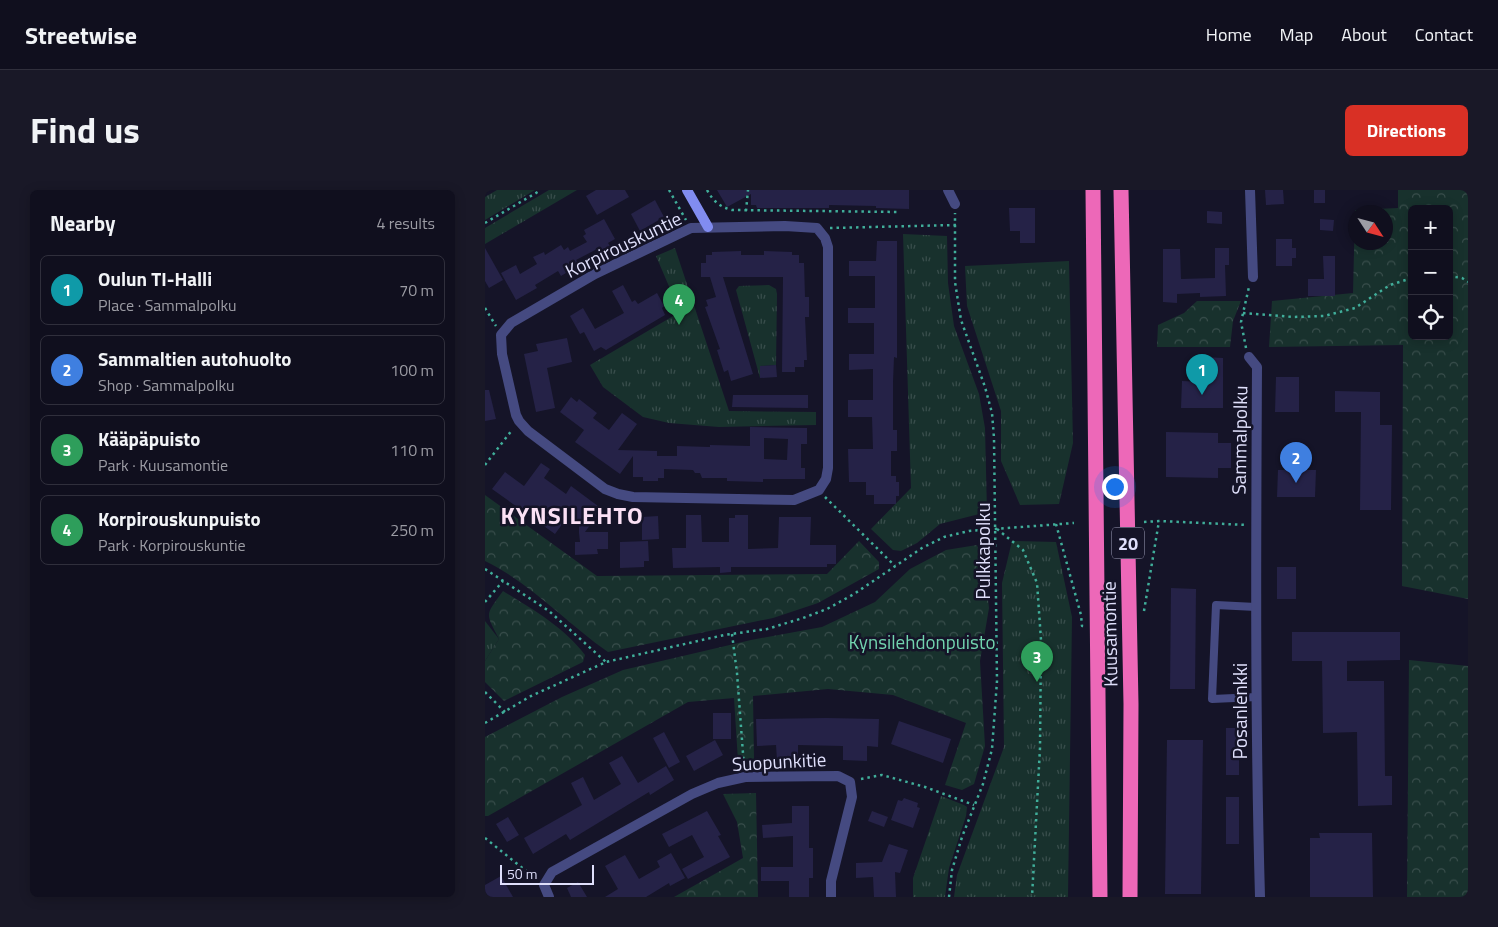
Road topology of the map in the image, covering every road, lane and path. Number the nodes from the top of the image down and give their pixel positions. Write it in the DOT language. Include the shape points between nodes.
graph roads {
  1 [pos="541,190"];
  2 [pos="669,190"];
  3 [pos="687,190"];
  4 [pos="707,190"];
  5 [pos="748,190"];
  6 [pos="948,190"];
  7 [pos="1093,190"];
  8 [pos="1121,190"];
  9 [pos="1251,190"];
  10 [pos="955,204"];
  11 [pos="746,211"];
  12 [pos="898,212"];
  13 [pos="485,223"];
  14 [pos="955,225"];
  15 [pos="708,227"];
  16 [pos="691,228"];
  17 [pos="817,228"];
  18 [pos="1253,277"];
  19 [pos="1453,277"];
  20 [pos="1408,279"];
  21 [pos="1468,282"];
  22 [pos="485,308"];
  23 [pos="1243,313"];
  24 [pos="501,335"];
  25 [pos="1249,357"];
  26 [pos="519,421"];
  27 [pos="485,465"];
  28 [pos="819,490"];
  29 [pos="1159,521"];
  30 [pos="1143,522"];
  31 [pos="1074,523"];
  32 [pos="1056,524"];
  33 [pos="1256,525"];
  34 [pos="995,528"];
  35 [pos="895,566"];
  36 [pos="485,569"];
  37 [pos="503,581"];
  38 [pos="485,602"];
  39 [pos="1256,607"];
  40 [pos="1143,615"];
  41 [pos="1082,626"];
  42 [pos="732,634"];
  43 [pos="607,662"];
  44 [pos="485,692"];
  45 [pos="1257,697"];
  46 [pos="505,712"];
  47 [pos="485,723"];
  48 [pos="745,777"];
  49 [pos="850,782"];
  50 [pos="974,805"];
  51 [pos="485,838"];
  52 [pos="544,885"];
  53 [pos="549,897"];
  54 [pos="831,897"];
  55 [pos="949,897"];
  56 [pos="1032,897"];
  57 [pos="1100,897"];
  58 [pos="1130,897"];
  59 [pos="1260,897"];
  1 -- 13 [label="path"];
  2 -- 16 [label="path"];
  3 -- 15 [label="street"];
  4 -- 11 [label="path" via="723,208"];
  5 -- 11 [label="path"];
  6 -- 10 [label="street"];
  7 -- 57 [label="highway, Kuusamontie / 20"];
  8 -- 58 [label="highway, Kuusamontie / 20" via="1131,704"];
  9 -- 18 [label="street"];
  10 -- 14 [label="path, Pulkkapolku"];
  11 -- 12 [label="path"];
  14 -- 17 [label="path"];
  14 -- 34 [label="path, Pulkkapolku" via="955,282 961,320 992,413"];
  15 -- 16 [label="street, Korpirouskuntie"];
  15 -- 17 [label="street, Korpirouskuntie"];
  16 -- 24 [label="street, Korpirouskuntie" via="595,274 511,323"];
  17 -- 28 [label="street" via="828,247 828,468 826,480"];
  18 -- 23 [label="path"];
  19 -- 21 [label="path"];
  20 -- 23 [label="path" via="1390,285 1355,308 1324,316"];
  22 -- 24 [label="path"];
  23 -- 25 [label="path" via="1241,322"];
  24 -- 26 [label="street" via="502,354"];
  25 -- 33 [label="street, Sammalpolku" via="1257,367"];
  26 -- 27 [label="path"];
  26 -- 28 [label="street" via="605,489 618,494 793,500"];
  28 -- 35 [label="path"];
  29 -- 30 [label="path"];
  29 -- 33 [label="path"];
  29 -- 40 [label="path"];
  31 -- 32 [label="path"];
  32 -- 34 [label="path"];
  32 -- 41 [label="path"];
  33 -- 39 [label="street, Posanlenkki"];
  34 -- 35 [label="path" via="943,537"];
  34 -- 50 [label="path, Pulkkapolku" via="995,725 989,766"];
  34 -- 56 [label="path" via="1023,550 1037,583 1041,640 1040,748"];
  35 -- 42 [label="path" via="827,609 767,629"];
  36 -- 37 [label="path"];
  37 -- 38 [label="path"];
  37 -- 43 [label="path" via="549,611"];
  39 -- 45 [label="street, Posanlenkki"];
  39 -- 45 [label="lane" via="1216,605 1212,699"];
  42 -- 43 [label="path"];
  42 -- 48 [label="path"];
  43 -- 46 [label="path" via="531,696"];
  44 -- 46 [label="path"];
  45 -- 59 [label="street, Posanlenkki"];
  46 -- 47 [label="path"];
  48 -- 49 [label="street, Suopunkitie" via="838,776"];
  48 -- 52 [label="street, Suopunkitie" via="718,783 692,794 552,872"];
  49 -- 50 [label="path" via="882,775"];
  49 -- 54 [label="street, Suopunkitie" via="852,797 831,881"];
  50 -- 55 [label="path, Pulkkapolku" via="952,870"];
  51 -- 52 [label="path"];
  52 -- 53 [label="street"];
}
